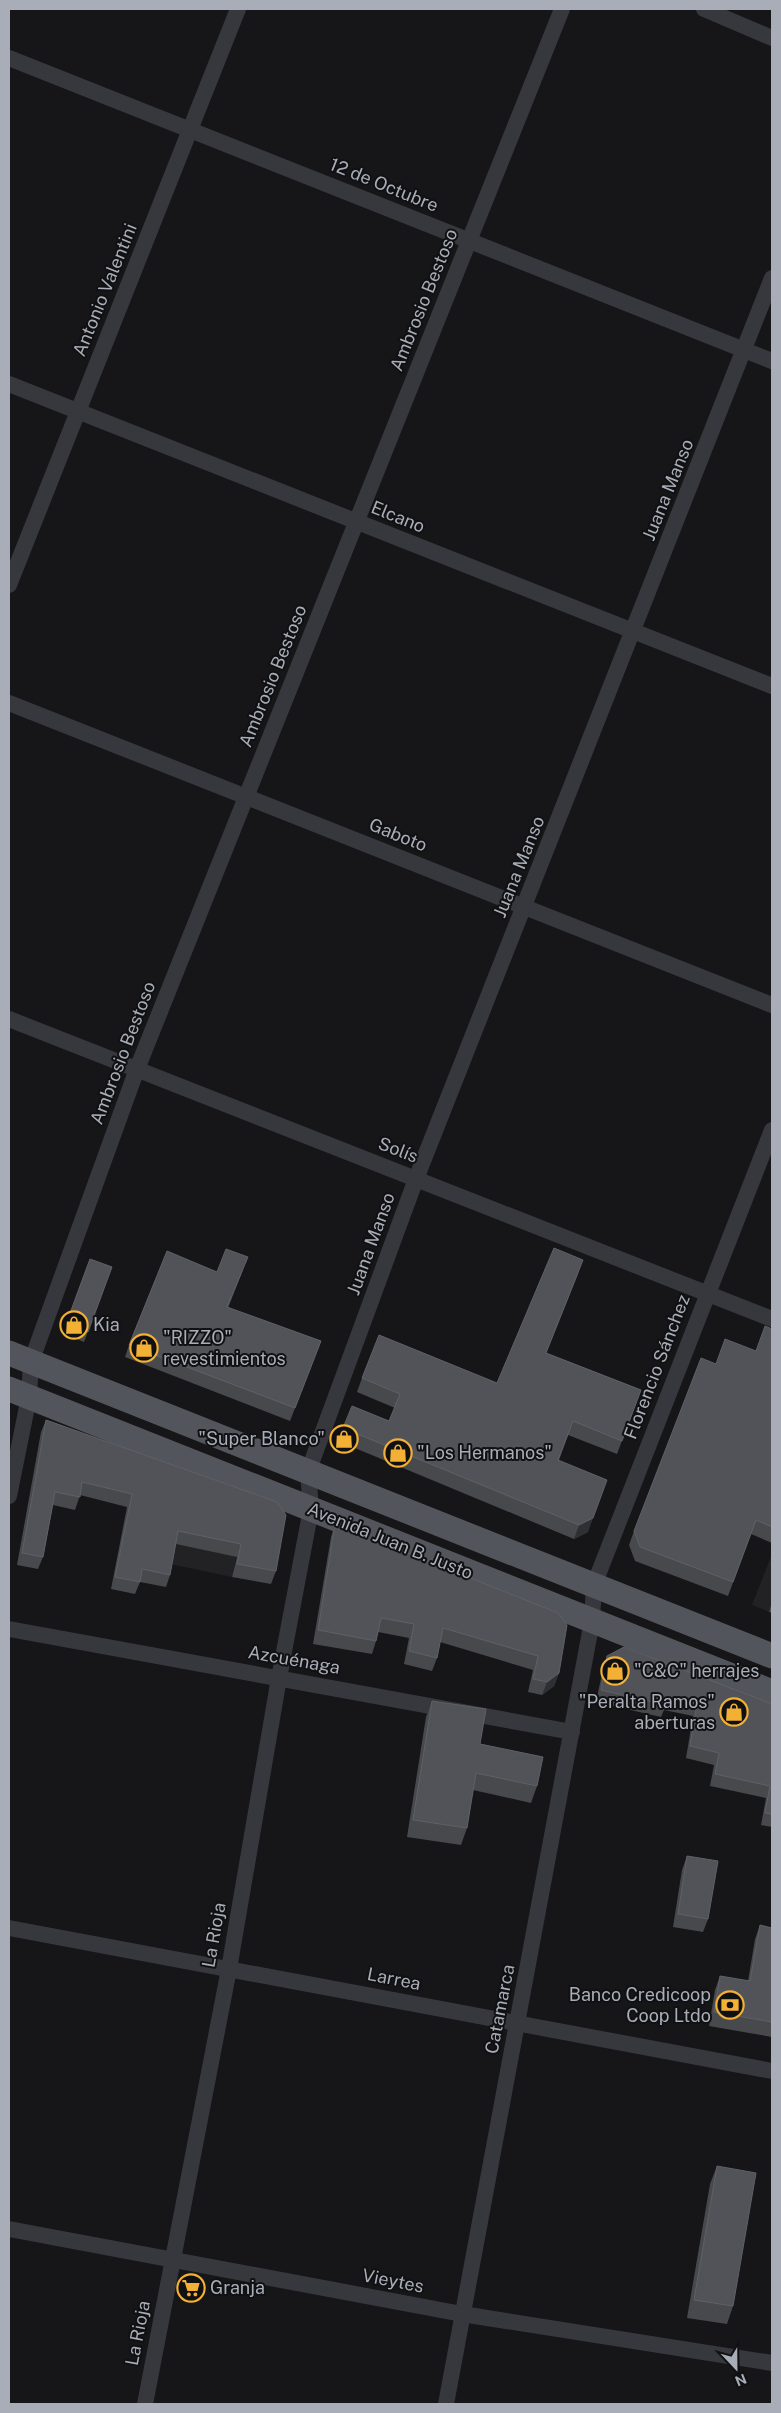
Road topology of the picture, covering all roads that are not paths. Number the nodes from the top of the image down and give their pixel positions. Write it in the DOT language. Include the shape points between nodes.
graph roads {
  1 [pos="238,9"];
  2 [pos="562,9"];
  3 [pos="704,9"];
  4 [pos="772,38"];
  5 [pos="9,58"];
  6 [pos="190,130"];
  7 [pos="469,241"];
  8 [pos="772,278"];
  9 [pos="745,350"];
  10 [pos="772,361"];
  11 [pos="9,384"];
  12 [pos="78,412"];
  13 [pos="357,522"];
  14 [pos="9,585"];
  15 [pos="633,632"];
  16 [pos="772,686"];
  17 [pos="9,703"];
  18 [pos="246,797"];
  19 [pos="524,907"];
  20 [pos="772,1005"];
  21 [pos="9,1018"];
  22 [pos="137,1069"];
  23 [pos="772,1130"];
  24 [pos="416,1179"];
  25 [pos="708,1293"];
  26 [pos="772,1319"];
  27 [pos="20,1358"];
  28 [pos="19,1393"];
  29 [pos="308,1472"];
  30 [pos="9,1496"];
  31 [pos="311,1509"];
  32 [pos="594,1586"];
  33 [pos="592,1621"];
  34 [pos="9,1628"];
  35 [pos="772,1656"];
  36 [pos="279,1678"];
  37 [pos="772,1692"];
  38 [pos="572,1732"];
  39 [pos="9,1928"];
  40 [pos="229,1969"];
  41 [pos="518,2023"];
  42 [pos="772,2071"];
  43 [pos="9,2229"];
  44 [pos="172,2260"];
  45 [pos="462,2314"];
  46 [pos="772,2363"];
  47 [pos="145,2404"];
  48 [pos="446,2404"];
  1 -- 6 [label="street, Antonio Valentini"];
  2 -- 7 [label="street, Ambrosio Bestoso"];
  3 -- 4 [label="street"];
  5 -- 6 [label="street, 12 de Octubre"];
  6 -- 7 [label="street, 12 de Octubre"];
  6 -- 12 [label="street, Antonio Valentini"];
  7 -- 9 [label="street, 12 de Octubre"];
  7 -- 13 [label="street, Ambrosio Bestoso"];
  8 -- 9 [label="street, Juana Manso"];
  9 -- 10 [label="street, 12 de Octubre"];
  9 -- 15 [label="street, Juana Manso"];
  11 -- 12 [label="street, Elcano"];
  12 -- 13 [label="street, Elcano"];
  12 -- 14 [label="street, Antonio Valentini"];
  13 -- 15 [label="street, Elcano"];
  13 -- 18 [label="street, Ambrosio Bestoso"];
  15 -- 16 [label="street, Elcano"];
  15 -- 19 [label="street, Juana Manso"];
  17 -- 18 [label="street, Gaboto"];
  18 -- 19 [label="street, Gaboto"];
  18 -- 22 [label="street, Ambrosio Bestoso"];
  19 -- 20 [label="street, Gaboto"];
  19 -- 24 [label="street, Juana Manso"];
  21 -- 22 [label="street, Solís"];
  22 -- 24 [label="street, Solís"];
  22 -- 27 [label="street, Ambrosio Bestoso"];
  23 -- 25 [label="street, Florencio Sánchez"];
  24 -- 25 [label="street, Solís"];
  24 -- 29 [label="street, Juana Manso"];
  25 -- 26 [label="street, Solís"];
  25 -- 32 [label="street, Florencio Sánchez"];
  27 -- 28 [label="street, Ambrosio Bestoso"];
  27 -- 29 [label="main road, Avenida Juan B. Justo"];
  28 -- 30 [label="street, Ambrosio Bestoso"];
  28 -- 31 [label="main road, Avenida Juan B. Justo"];
  29 -- 31 [label="street, La Rioja"];
  29 -- 32 [label="main road, Avenida Juan B. Justo"];
  31 -- 33 [label="main road, Avenida Juan B. Justo"];
  31 -- 36 [label="street, La Rioja"];
  32 -- 33 [label="street, Florencio Sánchez"];
  32 -- 35 [label="main road, Avenida Juan B. Justo"];
  33 -- 37 [label="main road, Avenida Juan B. Justo"];
  33 -- 38 [label="street, Catamarca"];
  34 -- 36 [label="street, Azcuénaga"];
  36 -- 38 [label="street, Azcuénaga"];
  36 -- 40 [label="street, La Rioja"];
  38 -- 41 [label="street, Catamarca"];
  39 -- 40 [label="street, Larrea"];
  40 -- 41 [label="street, Larrea"];
  40 -- 44 [label="street, La Rioja"];
  41 -- 42 [label="street, Larrea"];
  41 -- 45 [label="street, Catamarca"];
  43 -- 44 [label="street, Vieytes"];
  44 -- 45 [label="street, Vieytes"];
  44 -- 47 [label="street, La Rioja"];
  45 -- 46 [label="street, Vieytes"];
  45 -- 48 [label="street, Catamarca"];
}
